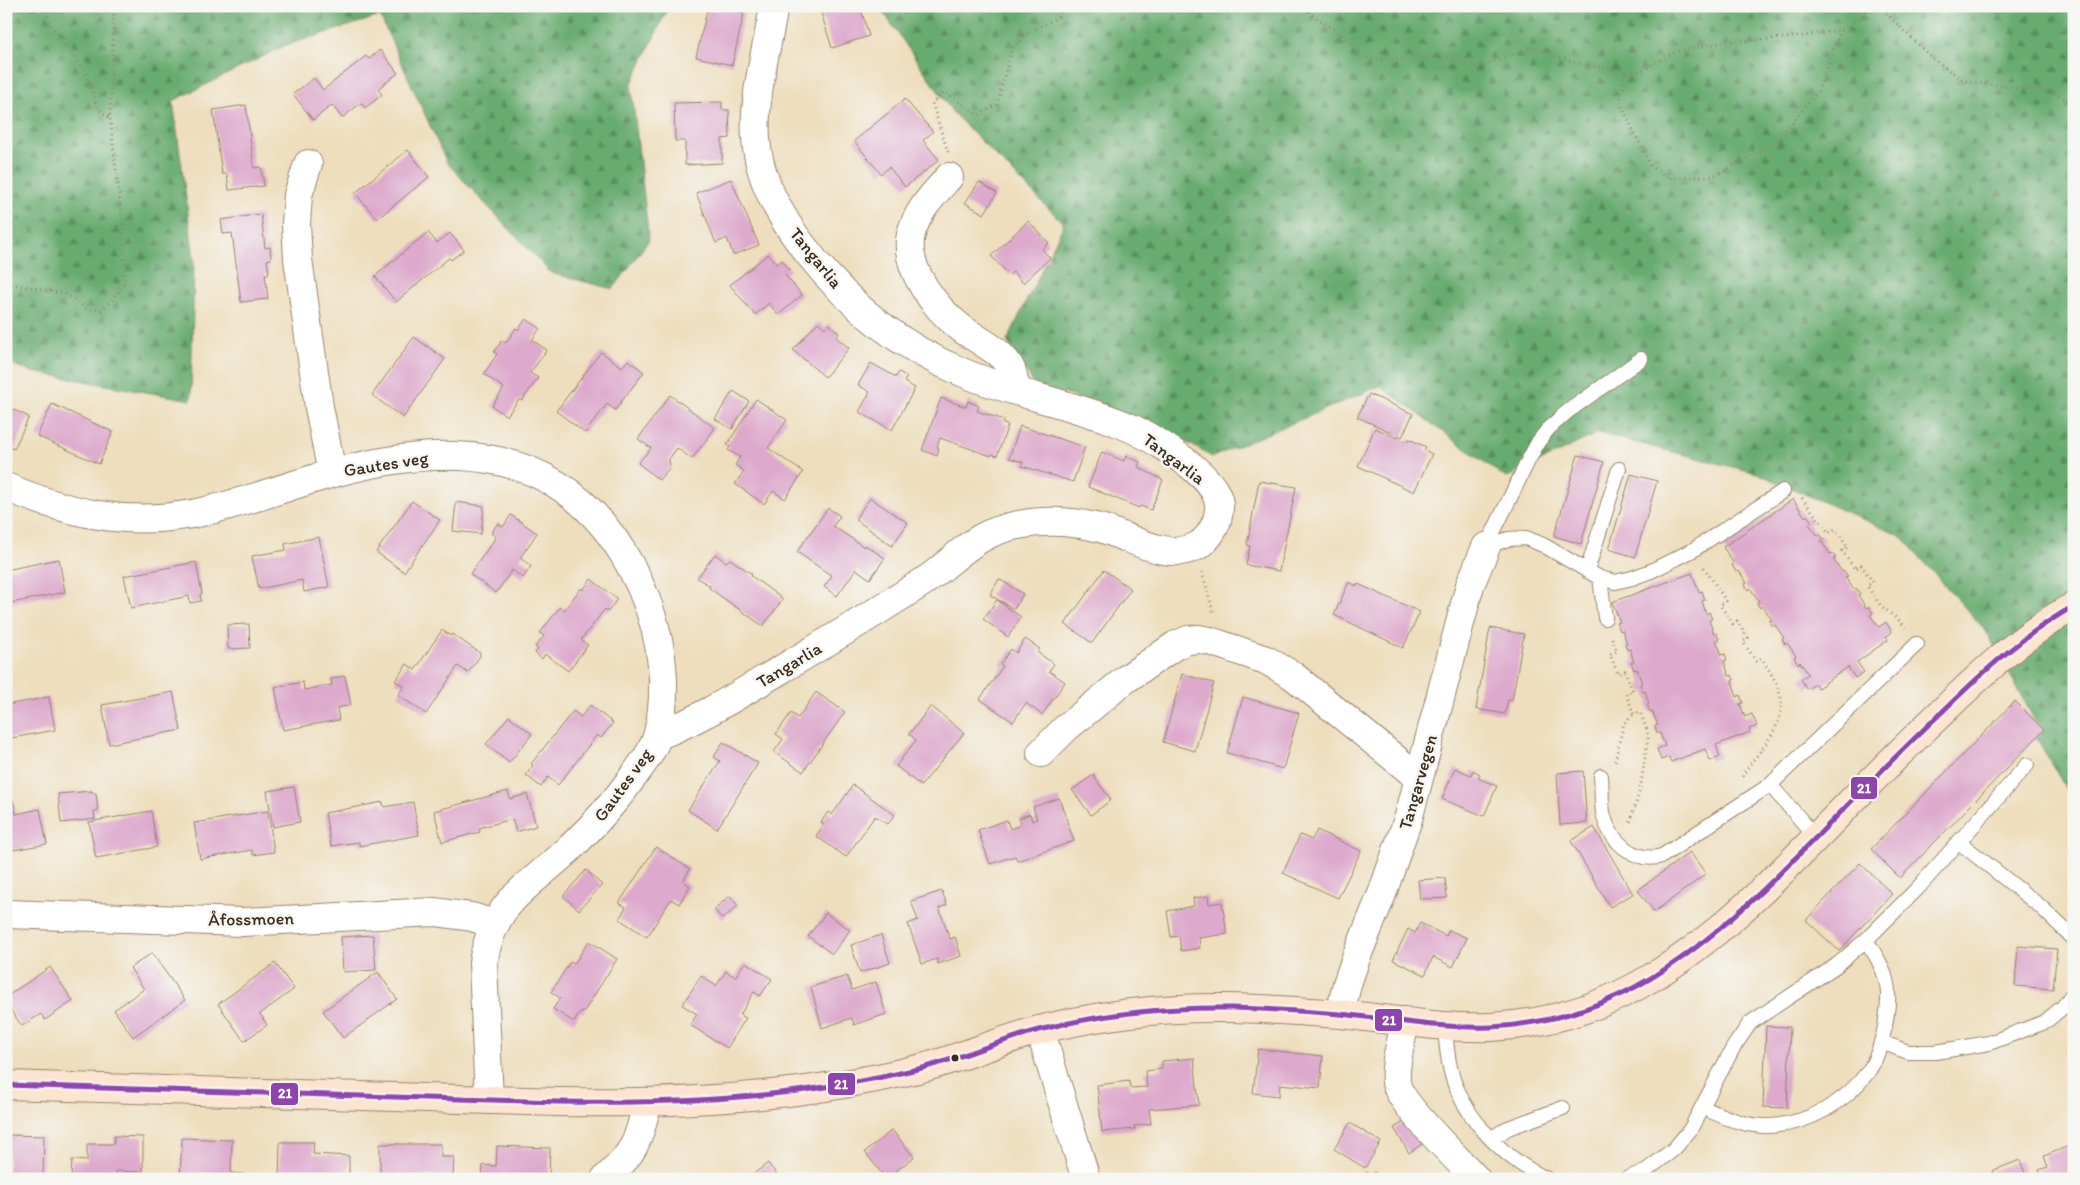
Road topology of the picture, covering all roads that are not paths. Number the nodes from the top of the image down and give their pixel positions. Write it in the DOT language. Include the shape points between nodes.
graph roads {
  1 [pos="774,6"];
  2 [pos="308,164"];
  3 [pos="949,177"];
  4 [pos="1641,359"];
  5 [pos="1016,391"];
  6 [pos="1619,469"];
  7 [pos="332,473"];
  8 [pos="6,487"];
  9 [pos="1783,491"];
  10 [pos="1486,547"];
  11 [pos="1587,571"];
  12 [pos="1600,578"];
  13 [pos="2074,606"];
  14 [pos="1607,624"];
  15 [pos="1915,645"];
  16 [pos="657,736"];
  17 [pos="1041,753"];
  18 [pos="2027,765"];
  19 [pos="1601,776"];
  20 [pos="1419,778"];
  21 [pos="1770,785"];
  22 [pos="1816,837"];
  23 [pos="1959,842"];
  24 [pos="6,914"];
  25 [pos="494,924"];
  26 [pos="2074,939"];
  27 [pos="1866,940"];
  28 [pos="2074,992"];
  29 [pos="1340,1014"];
  30 [pos="1405,1021"];
  31 [pos="1445,1025"];
  32 [pos="1040,1030"];
  33 [pos="1881,1042"];
  34 [pos="6,1085"];
  35 [pos="489,1100"];
  36 [pos="647,1104"];
  37 [pos="1562,1108"];
  38 [pos="1703,1108"];
  39 [pos="1492,1138"];
  40 [pos="605,1179"];
  41 [pos="1086,1179"];
  42 [pos="1476,1179"];
  43 [pos="1547,1179"];
  44 [pos="1626,1179"];
  1 -- 5 [label="street, Tangarlia" via="757,105 756,141 763,173 775,202 800,243 862,312 892,336 966,374"];
  2 -- 7 [label="street, Gautes veg" via="298,194 298,260"];
  3 -- 5 [label="street" via="918,215 911,235 912,256 930,297 945,315 1004,360 1012,370"];
  4 -- 10 [label="lane" via="1549,428 1538,442"];
  5 -- 16 [label="street, Tangarlia" via="1120,423 1152,438 1213,488 1219,501 1214,528 1203,542 1181,550 1163,549 1100,528 1062,522 1011,525 985,536 930,577 829,641 678,728"];
  6 -- 11 [label="lane"];
  7 -- 8 [label="street, Gautes veg" via="208,510 152,517 104,517 72,511"];
  7 -- 16 [label="street, Gautes veg" via="396,460 444,455 475,457 522,466 566,490 602,524 643,588 659,645 664,690"];
  9 -- 12 [label="lane" via="1693,550 1651,571 1615,582"];
  10 -- 11 [label="lane" via="1508,539 1526,538 1543,544"];
  10 -- 20 [label="street, Tangarvegen" via="1470,585"];
  11 -- 12 [label="lane"];
  12 -- 14 [label="lane"];
  13 -- 22 [label="main road" via="1996,661"];
  15 -- 21 [label="lane"];
  16 -- 25 [label="street, Gautes veg" via="644,763 612,806 564,854 519,892"];
  17 -- 20 [label="street" via="1126,679 1176,645 1199,639 1266,660 1292,675"];
  18 -- 23 [label="lane"];
  19 -- 21 [label="lane" via="1603,811 1608,827 1624,846 1640,857 1651,859 1662,856"];
  20 -- 29 [label="street, Tangarvegen" via="1409,816 1350,975"];
  21 -- 22 [label="lane"];
  22 -- 31 [label="main road" via="1768,885 1705,940 1649,980 1568,1015 1489,1027"];
  23 -- 26 [label="lane" via="2041,907"];
  23 -- 27 [label="lane"];
  24 -- 25 [label="street, Åfossmoen" via="243,922 435,912"];
  25 -- 35 [label="street, Gautes veg" via="483,963"];
  27 -- 33 [label="lane" via="1880,961 1888,985 1888,1010"];
  27 -- 38 [label="lane" via="1837,964 1750,1023 1733,1048"];
  28 -- 33 [label="lane" via="2063,1007 2045,1022 1989,1043 1936,1052 1908,1052"];
  29 -- 30 [label="main road"];
  29 -- 32 [label="main road" via="1191,1008 1112,1016"];
  30 -- 31 [label="main road"];
  30 -- 42 [label="street" via="1396,1084 1411,1107"];
  31 -- 39 [label="lane" via="1455,1086 1473,1116"];
  32 -- 36 [label="main road" via="921,1068 852,1082 728,1099"];
  32 -- 41 [label="street"];
  33 -- 38 [label="lane" via="1869,1070 1853,1089 1826,1110 1794,1123 1767,1126 1743,1123"];
  34 -- 35 [label="main road"];
  35 -- 36 [label="main road"];
  36 -- 40 [label="street" via="634,1149"];
  37 -- 39 [label="lane" via="1508,1128"];
  38 -- 44 [label="lane" via="1674,1150 1647,1170"];
  39 -- 43 [label="lane" via="1514,1161"];
}
